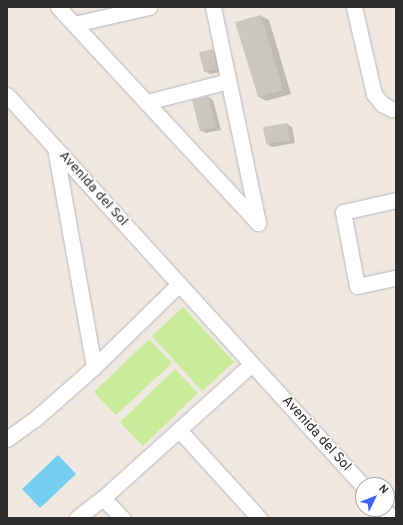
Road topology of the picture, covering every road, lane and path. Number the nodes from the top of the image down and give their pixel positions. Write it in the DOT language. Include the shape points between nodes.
graph roads {
  1 [pos="58,7"];
  2 [pos="149,7"];
  3 [pos="213,7"];
  4 [pos="354,7"];
  5 [pos="74,24"];
  6 [pos="228,81"];
  7 [pos="7,95"];
  8 [pos="146,102"];
  9 [pos="396,109"];
  10 [pos="55,148"];
  11 [pos="396,200"];
  12 [pos="396,278"];
  13 [pos="180,284"];
  14 [pos="252,364"];
  15 [pos="94,367"];
  16 [pos="179,430"];
  17 [pos="7,439"];
  18 [pos="355,477"];
  19 [pos="103,498"];
  20 [pos="77,518"];
  21 [pos="122,518"];
  22 [pos="259,518"];
  1 -- 5 [label="street"];
  2 -- 5 [label="street"];
  3 -- 6 [label="street"];
  4 -- 9 [label="street" via="374,94 382,104"];
  5 -- 8 [label="street"];
  6 -- 8 [label="street"];
  6 -- 8 [label="street" via="258,223"];
  7 -- 10 [label="street, Avenida del Sol"];
  10 -- 13 [label="street, Avenida del Sol"];
  10 -- 15 [label="street"];
  11 -- 12 [label="street" via="342,212 357,286"];
  13 -- 14 [label="street, Avenida del Sol"];
  13 -- 15 [label="street"];
  14 -- 16 [label="street"];
  14 -- 18 [label="street, Avenida del Sol"];
  15 -- 17 [label="street"];
  16 -- 19 [label="street"];
  16 -- 22 [label="street"];
  19 -- 20 [label="street"];
  19 -- 21 [label="street"];
}
